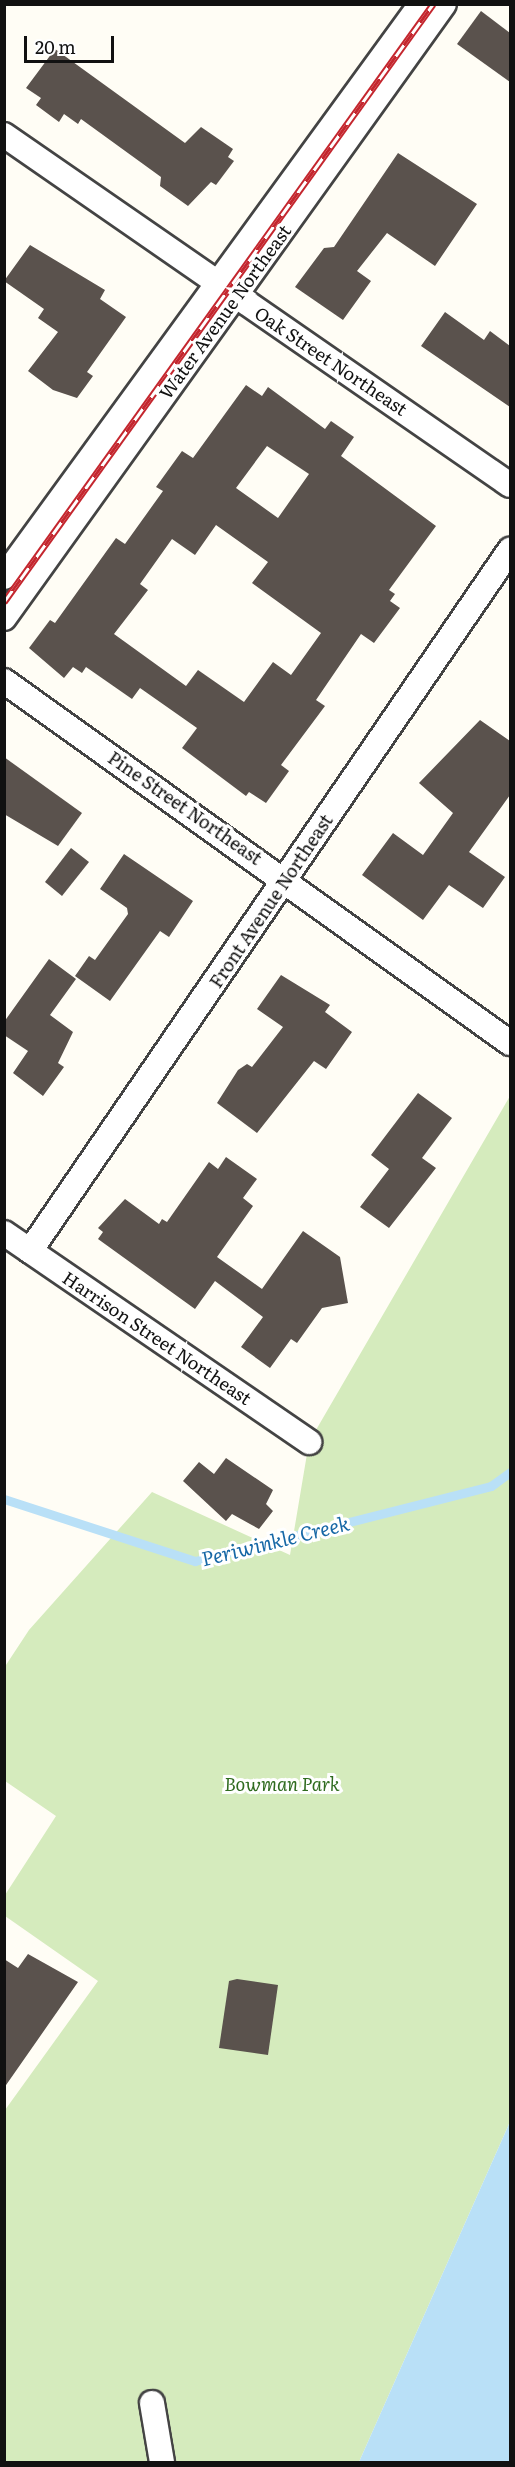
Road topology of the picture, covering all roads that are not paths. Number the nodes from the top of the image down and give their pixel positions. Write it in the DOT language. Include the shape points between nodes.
graph roads {
  1 [pos="421,4"];
  2 [pos="444,4"];
  3 [pos="4,135"];
  4 [pos="216,282"];
  5 [pos="237,297"];
  6 [pos="510,484"];
  7 [pos="510,550"];
  8 [pos="4,577"];
  9 [pos="4,618"];
  10 [pos="4,681"];
  11 [pos="286,879"];
  12 [pos="510,1043"];
  13 [pos="4,1233"];
  14 [pos="30,1251"];
  15 [pos="309,1442"];
  16 [pos="152,2403"];
  17 [pos="162,2463"];
  1 -- 4 [label="street, Water Avenue Northeast"];
  2 -- 5 [label="street, Water Avenue Northeast"];
  3 -- 4 [label="street, Oak Street Northeast"];
  4 -- 5 [label="street, Oak Street Northeast"];
  4 -- 8 [label="street, Water Avenue Northeast"];
  5 -- 6 [label="street, Oak Street Northeast"];
  5 -- 9 [label="street, Water Avenue Northeast"];
  7 -- 11 [label="street, Front Avenue Northeast"];
  10 -- 11 [label="street, Pine Street Northeast"];
  11 -- 12 [label="street, Pine Street Northeast"];
  11 -- 14 [label="street, Front Avenue Northeast"];
  13 -- 14 [label="street, Harrison Street Northeast"];
  14 -- 15 [label="street, Harrison Street Northeast"];
  16 -- 17 [label="street"];
}
